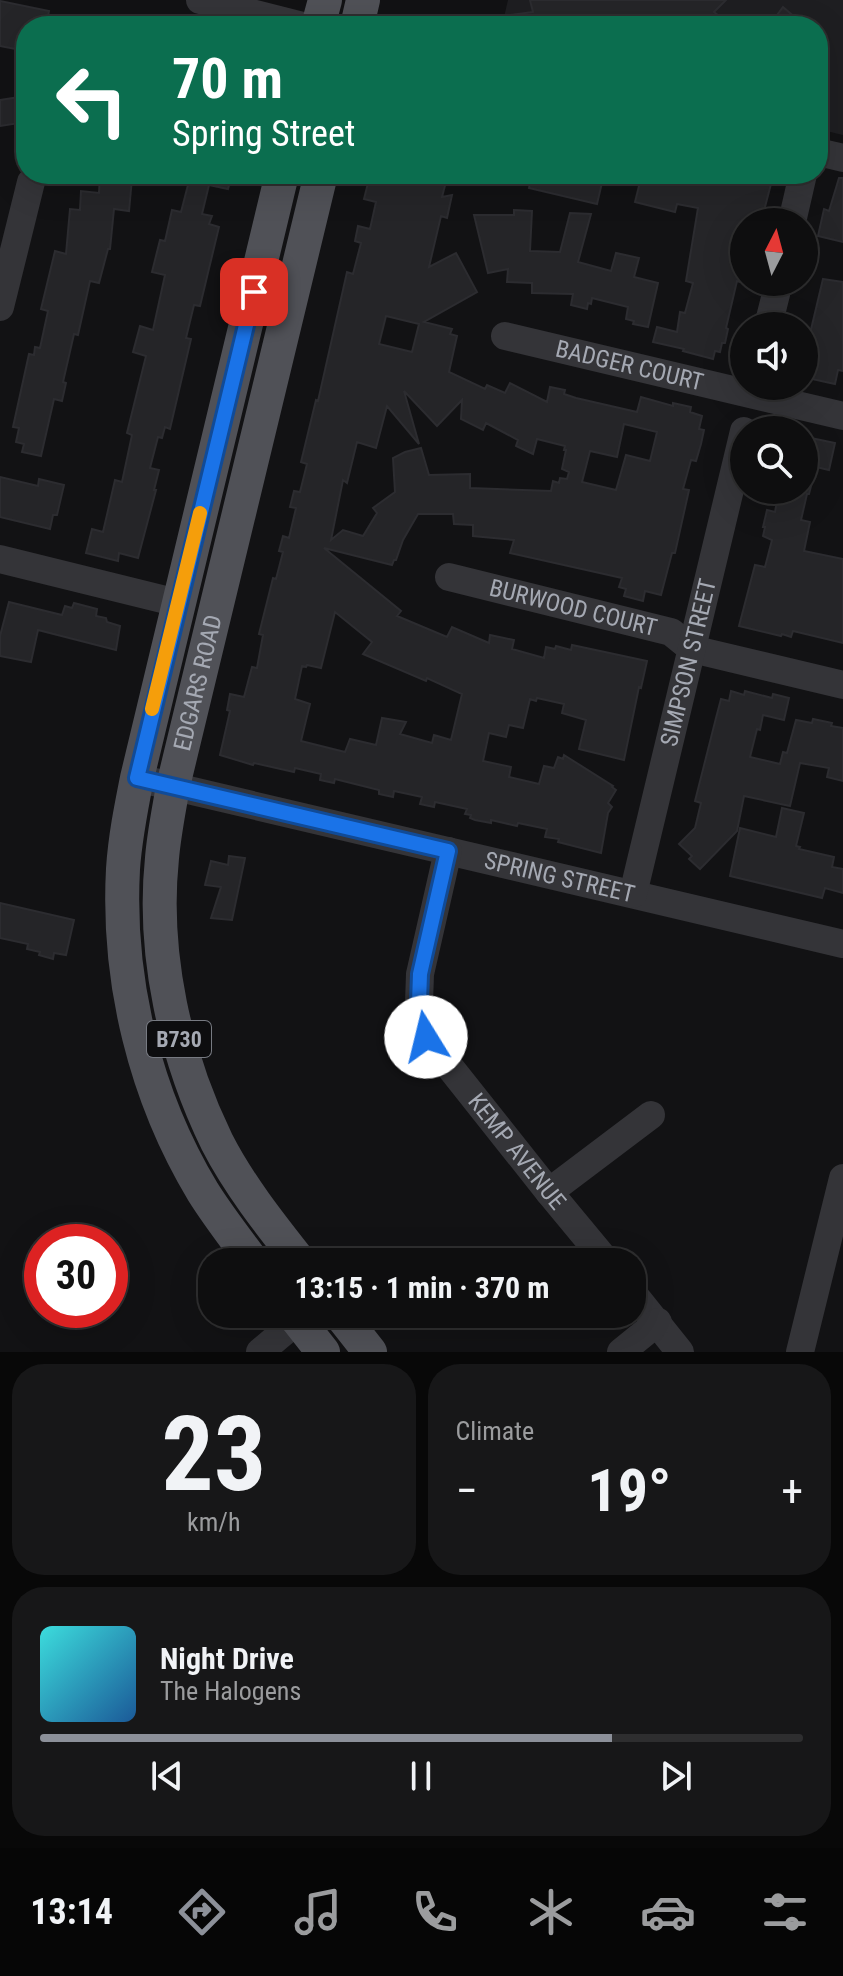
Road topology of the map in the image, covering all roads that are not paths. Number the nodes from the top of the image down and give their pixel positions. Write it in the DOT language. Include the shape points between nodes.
graph roads {
  1 [pos="200,0"];
  2 [pos="263,16"];
  3 [pos="31,184"];
  4 [pos="280,184"];
  5 [pos="319,184"];
  6 [pos="801,184"];
  7 [pos="795,208"];
  8 [pos="0,307"];
  9 [pos="505,336"];
  10 [pos="730,385"];
  11 [pos="788,400"];
  12 [pos="843,416"];
  13 [pos="730,489"];
  14 [pos="0,559"];
  15 [pos="449,577"];
  16 [pos="178,603"];
  17 [pos="692,649"];
  18 [pos="843,685"];
  19 [pos="137,778"];
  20 [pos="173,786"];
  21 [pos="448,851"];
  22 [pos="633,894"];
  23 [pos="843,944"];
  24 [pos="651,1115"];
  25 [pos="843,1178"];
  26 [pos="549,1192"];
  27 [pos="242,1248"];
  28 [pos="289,1248"];
  29 [pos="595,1248"];
  30 [pos="646,1308"];
  31 [pos="658,1322"];
  32 [pos="284,1328"];
  33 [pos="304,1328"];
  34 [pos="351,1328"];
  35 [pos="260,1352"];
  36 [pos="323,1352"];
  37 [pos="370,1352"];
  38 [pos="621,1352"];
  39 [pos="680,1352"];
  40 [pos="800,1352"];
  1 -- 2 [label="street"];
  3 -- 8 [label="street"];
  4 -- 16 [label="main road, EDGARS ROAD / B730"];
  5 -- 20 [label="main road, EDGARS ROAD / B730"];
  6 -- 7 [label="street"];
  9 -- 10 [label="street, BADGER COURT"];
  11 -- 12 [label="street, BADGER COURT"];
  13 -- 17 [label="street, SIMPSON STREET"];
  14 -- 16 [label="street"];
  15 -- 17 [label="street, BURWOOD COURT" via="671,632"];
  16 -- 19 [label="main road, EDGARS ROAD / B730"];
  17 -- 18 [label="street, BURWOOD COURT"];
  17 -- 22 [label="street, SIMPSON STREET"];
  19 -- 20 [label="street, SPRING STREET"];
  19 -- 27 [label="main road, EDGARS ROAD / B730" via="123,869 131,1002 161,1104 185,1159"];
  20 -- 21 [label="street, SPRING STREET"];
  20 -- 28 [label="main road, EDGARS ROAD / B730" via="160,893 170,1006 183,1056 218,1144"];
  21 -- 22 [label="street, SPRING STREET"];
  21 -- 26 [label="street, KEMP AVENUE" via="420,974 426,1037"];
  22 -- 23 [label="street, SPRING STREET"];
  24 -- 26 [label="street"];
  25 -- 40 [label="street"];
  26 -- 29 [label="street, KEMP AVENUE"];
  30 -- 31 [label="street"];
  31 -- 38 [label="street"];
  31 -- 39 [label="street"];
  32 -- 35 [label="street"];
  33 -- 36 [label="main road"];
  34 -- 37 [label="main road"];
}
